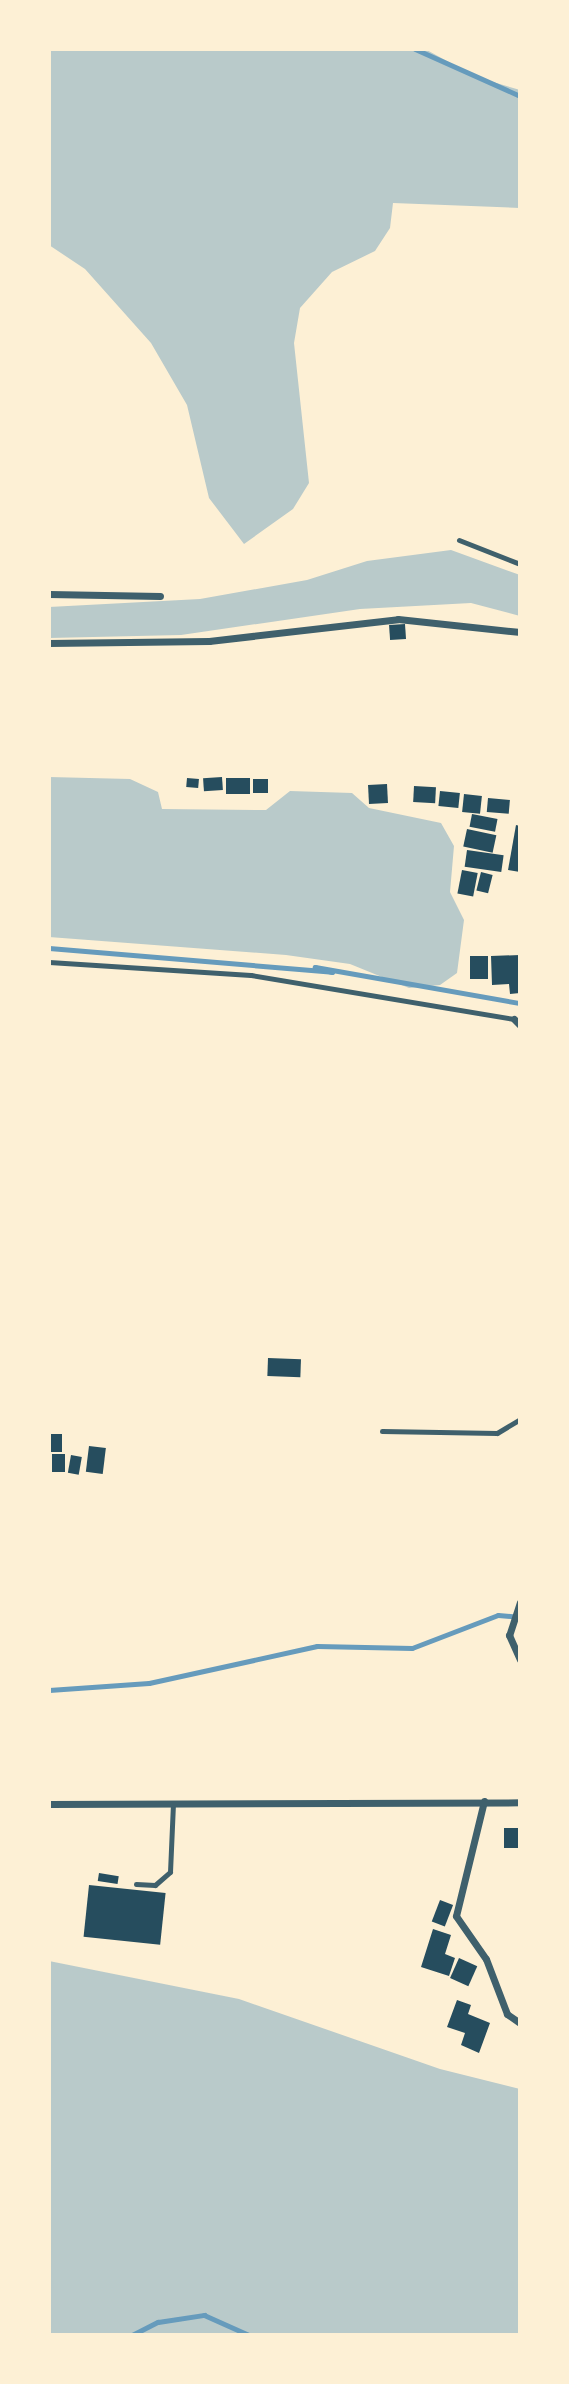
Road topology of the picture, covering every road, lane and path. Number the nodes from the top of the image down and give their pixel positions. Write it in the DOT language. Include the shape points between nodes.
graph roads {
  1 [pos="459,540"];
  2 [pos="520,564"];
  3 [pos="49,594"];
  4 [pos="160,596"];
  5 [pos="520,632"];
  6 [pos="49,643"];
  7 [pos="49,961"];
  8 [pos="518,1021"];
  9 [pos="520,1419"];
  10 [pos="382,1431"];
  11 [pos="520,1602"];
  12 [pos="520,1660"];
  13 [pos="484,1801"];
  14 [pos="520,1802"];
  15 [pos="173,1803"];
  16 [pos="49,1804"];
  17 [pos="136,1884"];
  18 [pos="520,2023"];
  1 -- 2 [label="lane"];
  3 -- 4 [label="street"];
  5 -- 6 [label="street" via="398,619 209,641"];
  7 -- 8 [label="lane" via="251,975"];
  9 -- 10 [label="lane" via="497,1433"];
  11 -- 12 [label="street" via="509,1635"];
  13 -- 14 [label="street"];
  13 -- 15 [label="street"];
  13 -- 18 [label="street" via="456,1916 486,1959 507,2014"];
  15 -- 16 [label="street"];
  15 -- 17 [label="lane" via="170,1872 155,1885"];
}
